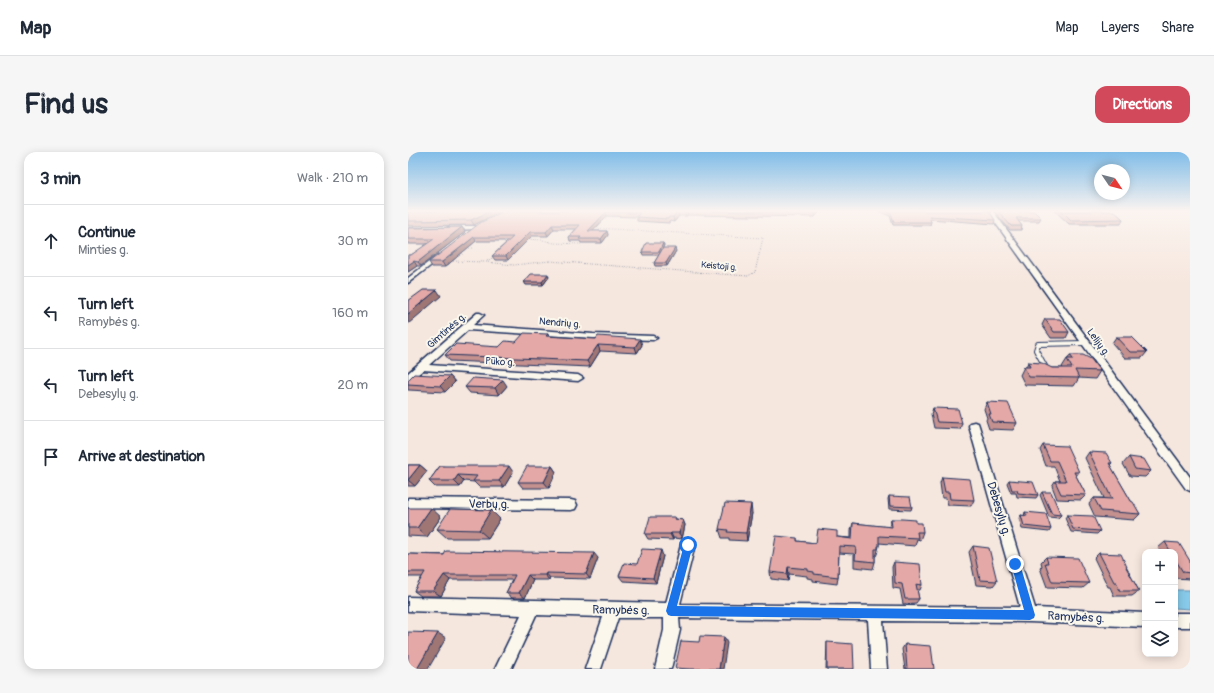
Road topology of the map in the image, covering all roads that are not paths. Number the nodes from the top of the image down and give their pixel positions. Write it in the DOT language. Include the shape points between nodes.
graph roads {
  1 [pos="1008,235"];
  2 [pos="444,253"];
  3 [pos="408,281"];
  4 [pos="480,315"];
  5 [pos="466,327"];
  6 [pos="653,338"];
  7 [pos="1086,343"];
  8 [pos="420,367"];
  9 [pos="1048,372"];
  10 [pos="408,378"];
  11 [pos="578,378"];
  12 [pos="974,426"];
  13 [pos="1190,486"];
  14 [pos="408,503"];
  15 [pos="571,505"];
  16 [pos="688,545"];
  17 [pos="408,604"];
  18 [pos="532,607"];
  19 [pos="613,610"];
  20 [pos="671,611"];
  21 [pos="875,613"];
  22 [pos="1030,615"];
  23 [pos="1142,620"];
  24 [pos="1178,620"];
  25 [pos="1190,620"];
  26 [pos="503,669"];
  27 [pos="593,669"];
  28 [pos="662,669"];
  29 [pos="879,669"];
  1 -- 7 [label="street, Lelijų g."];
  2 -- 3 [label="street"];
  4 -- 5 [label="street, Gimtinės g."];
  5 -- 6 [label="street, Nendrių g."];
  5 -- 8 [label="street, Gimtinės g."];
  7 -- 9 [label="lane" via="1037,345 1036,350"];
  7 -- 13 [label="street, Lelijų g."];
  8 -- 10 [label="street, Gimtinės g."];
  8 -- 11 [label="street, Pūko g."];
  12 -- 22 [label="street, Debesylų g."];
  14 -- 15 [label="street, Verbų g."];
  16 -- 20 [label="street"];
  17 -- 18 [label="street, Ramybės g."];
  18 -- 19 [label="street, Ramybės g."];
  18 -- 26 [label="street"];
  19 -- 20 [label="street, Ramybės g."];
  19 -- 27 [label="street"];
  20 -- 21 [label="street, Ramybės g."];
  20 -- 28 [label="street" via="672,630"];
  21 -- 22 [label="street, Ramybės g."];
  21 -- 29 [label="street"];
  22 -- 23 [label="street, Ramybės g."];
  24 -- 25 [label="street"];
}
